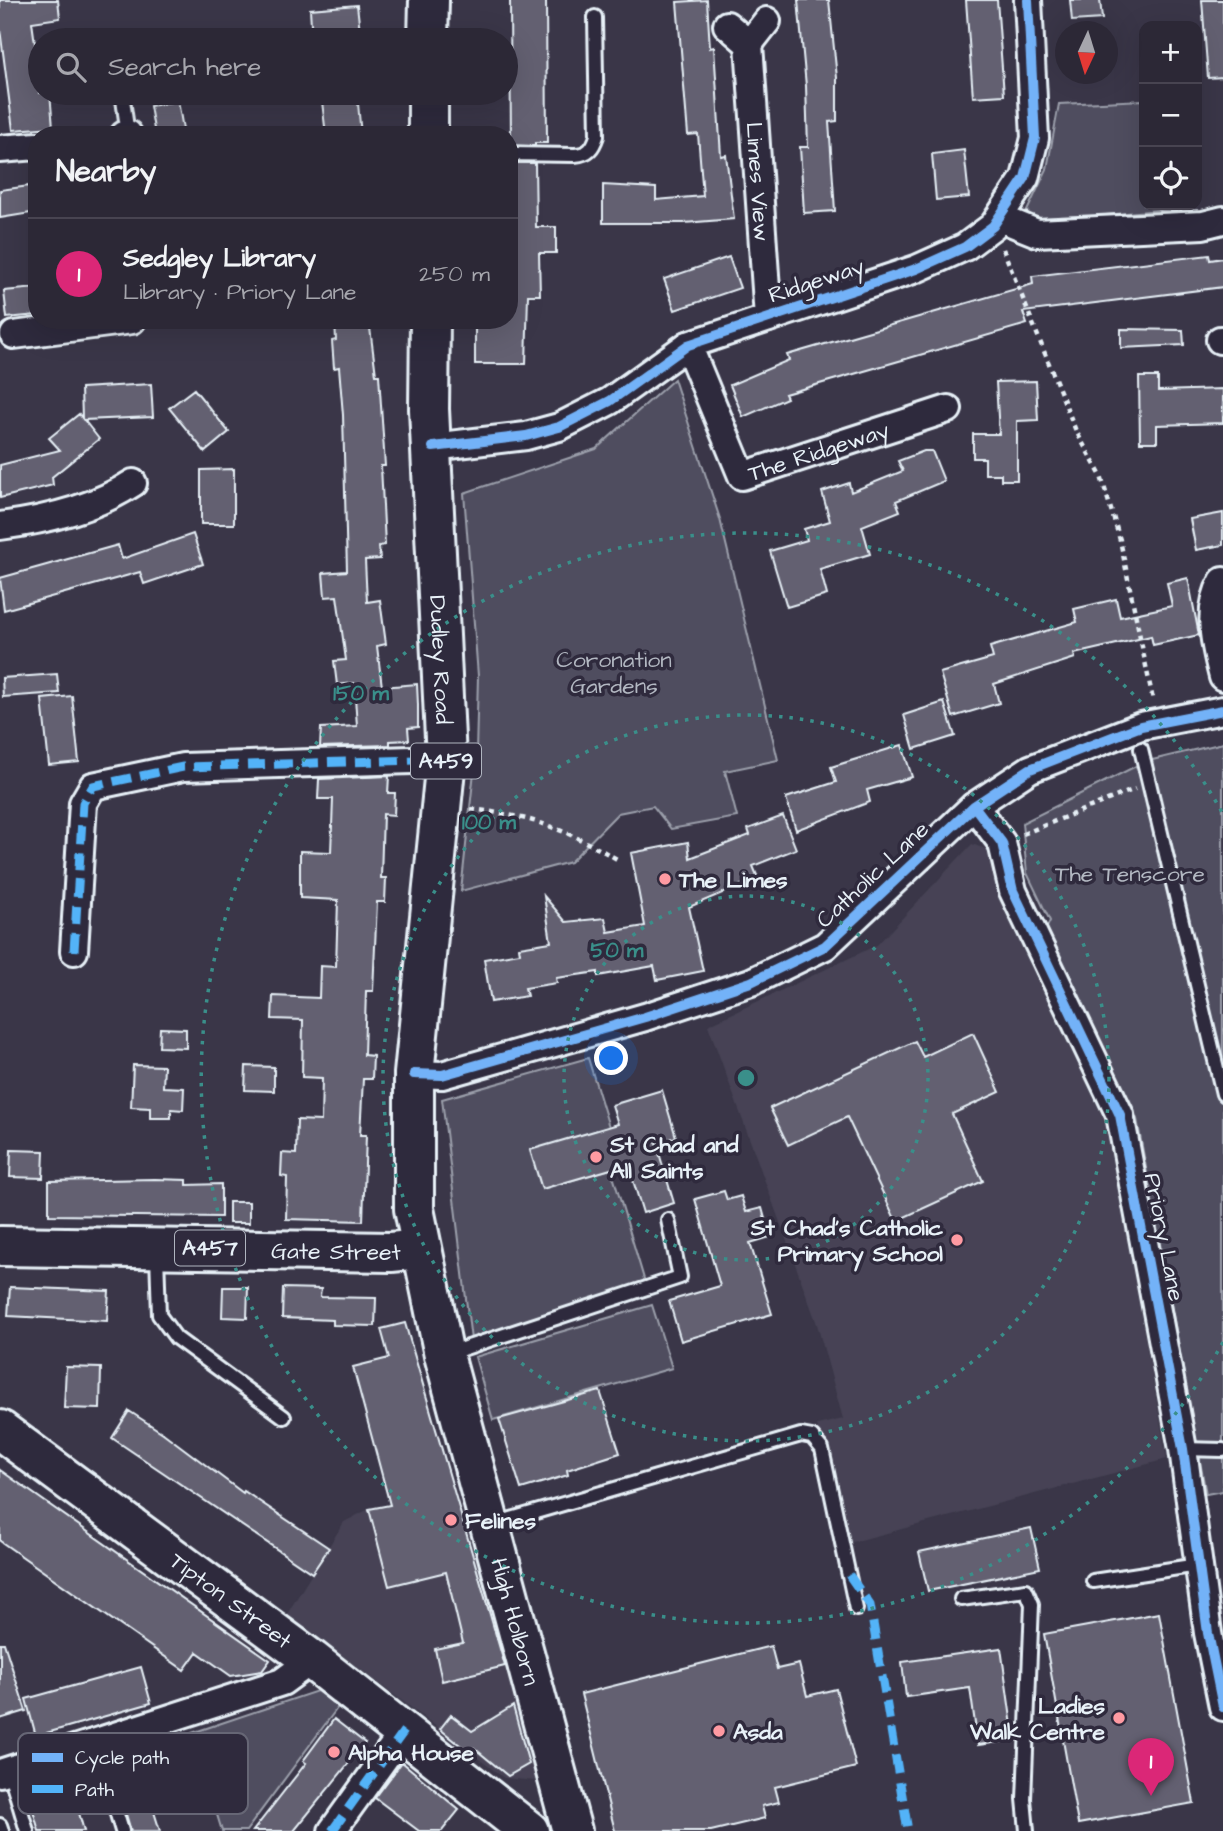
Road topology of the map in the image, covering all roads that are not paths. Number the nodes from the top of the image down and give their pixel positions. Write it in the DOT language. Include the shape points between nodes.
graph roads {
  1 [pos="429,0"];
  2 [pos="1028,0"];
  3 [pos="595,17"];
  4 [pos="767,21"];
  5 [pos="727,25"];
  6 [pos="428,28"];
  7 [pos="749,44"];
  8 [pos="123,105"];
  9 [pos="428,105"];
  10 [pos="125,126"];
  11 [pos="428,126"];
  12 [pos="28,147"];
  13 [pos="0,149"];
  14 [pos="518,154"];
  15 [pos="1223,220"];
  16 [pos="997,222"];
  17 [pos="768,318"];
  18 [pos="61,329"];
  19 [pos="430,329"];
  20 [pos="14,335"];
  21 [pos="688,345"];
  22 [pos="948,409"];
  23 [pos="433,447"];
  24 [pos="133,483"];
  25 [pos="0,526"];
  26 [pos="1223,581"];
  27 [pos="1223,677"];
  28 [pos="1223,710"];
  29 [pos="1141,749"];
  30 [pos="446,759"];
  31 [pos="974,806"];
  32 [pos="74,951"];
  33 [pos="414,1074"];
  34 [pos="1223,1094"];
  35 [pos="667,1220"];
  36 [pos="0,1246"];
  37 [pos="157,1246"];
  38 [pos="420,1249"];
  39 [pos="444,1355"];
  40 [pos="284,1417"];
  41 [pos="0,1430"];
  42 [pos="1183,1449"];
  43 [pos="1223,1450"];
  44 [pos="491,1525"];
  45 [pos="1198,1564"];
  46 [pos="1093,1581"];
  47 [pos="961,1599"];
  48 [pos="856,1609"];
  49 [pos="312,1660"];
  50 [pos="1223,1707"];
  51 [pos="404,1731"];
  52 [pos="129,1733"];
  53 [pos="5,1772"];
  54 [pos="460,1775"];
  55 [pos="561,1795"];
  56 [pos="18,1807"];
  57 [pos="21,1814"];
  58 [pos="117,1814"];
  59 [pos="0,1825"];
  60 [pos="2,1831"];
  61 [pos="27,1831"];
  62 [pos="122,1831"];
  63 [pos="332,1831"];
  64 [pos="529,1831"];
  65 [pos="572,1831"];
  66 [pos="1027,1831"];
  1 -- 6 [label="main road"];
  2 -- 16 [label="street, Ridgeway" via="1035,138 1026,178"];
  3 -- 14 [label="lane" via="597,136 593,147 575,155"];
  4 -- 7 [label="street"];
  5 -- 7 [label="street"];
  7 -- 17 [label="street, Limes View"];
  8 -- 10 [label="lane"];
  9 -- 11 [label="main road"];
  12 -- 13 [label="street"];
  15 -- 16 [label="street" via="1203,225 1037,233"];
  16 -- 17 [label="street, Ridgeway" via="965,247 916,269"];
  17 -- 21 [label="street, Ridgeway"];
  18 -- 20 [label="street"];
  19 -- 23 [label="main road, Dudley Road / A459"];
  21 -- 22 [label="street, The Ridgeway" via="742,475"];
  21 -- 23 [label="street, Ridgeway" via="610,401 559,427 526,436"];
  23 -- 30 [label="main road, Dudley Road / A459"];
  24 -- 25 [label="street" via="110,499 35,522"];
  26 -- 27 [label="street" via="1212,637"];
  28 -- 31 [label="street, Catholic Lane" via="1129,730 1030,769"];
  29 -- 34 [label="lane"];
  30 -- 32 [label="street" via="183,767 93,786 83,803"];
  30 -- 33 [label="main road, Dudley Road / A459"];
  31 -- 33 [label="street, Catholic Lane" via="825,946 751,982 442,1075"];
  31 -- 42 [label="street, Priory Lane" via="1002,843 1013,891 1120,1115"];
  33 -- 38 [label="main road, Dudley Road / A459" via="414,1209"];
  35 -- 39 [label="lane" via="680,1277"];
  36 -- 37 [label="main road, Gate Street / A457"];
  37 -- 38 [label="main road, Gate Street / A457"];
  37 -- 40 [label="lane" via="159,1315 176,1338"];
  38 -- 39 [label="main road, High Holborn / A459"];
  39 -- 44 [label="main road, High Holborn / A459"];
  41 -- 49 [label="main road, Tipton Street"];
  42 -- 43 [label="lane"];
  42 -- 45 [label="street, Priory Lane"];
  44 -- 48 [label="lane" via="801,1435 812,1437 822,1449"];
  44 -- 55 [label="main road, High Holborn / A459"];
  45 -- 46 [label="lane"];
  45 -- 50 [label="street, Priory Lane"];
  47 -- 66 [label="lane" via="1026,1590 1032,1604 1024,1799"];
  49 -- 51 [label="main road, Tipton Street"];
  49 -- 52 [label="street" via="282,1682"];
  51 -- 54 [label="main road, Tipton Street"];
  51 -- 63 [label="street"];
  53 -- 56 [label="lane"];
  54 -- 55 [label="main road, Tipton Street" via="506,1792 538,1798"];
  54 -- 64 [label="main road, Tipton Street"];
  55 -- 65 [label="main road, High Holborn / A459"];
  57 -- 61 [label="lane"];
  58 -- 62 [label="lane"];
  59 -- 60 [label="lane"];
}
